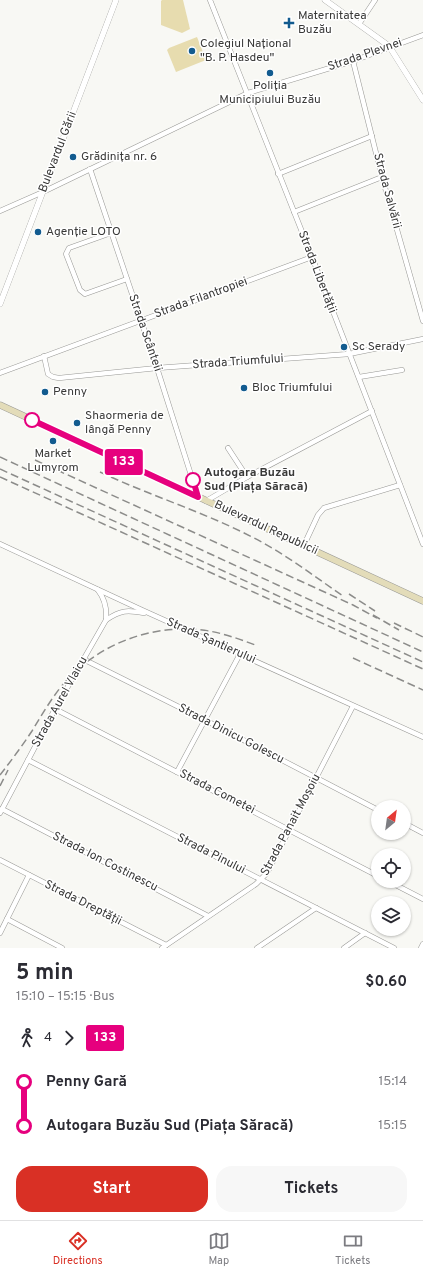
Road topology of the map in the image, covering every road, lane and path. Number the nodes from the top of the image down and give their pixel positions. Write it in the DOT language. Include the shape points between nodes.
graph roads {
  1 [pos="116,0"];
  2 [pos="210,0"];
  3 [pos="325,0"];
  4 [pos="375,0"];
  5 [pos="359,24"];
  6 [pos="423,35"];
  7 [pos="389,46"];
  8 [pos="353,60"];
  9 [pos="248,93"];
  10 [pos="423,100"];
  11 [pos="372,136"];
  12 [pos="90,169"];
  13 [pos="278,174"];
  14 [pos="382,176"];
  15 [pos="43,192"];
  16 [pos="0,211"];
  17 [pos="294,212"];
  18 [pos="111,233"];
  19 [pos="312,257"];
  20 [pos="127,279"];
  21 [pos="0,304"];
  22 [pos="141,320"];
  23 [pos="423,321"];
  24 [pos="423,339"];
  25 [pos="349,354"];
  26 [pos="44,356"];
  27 [pos="157,368"];
  28 [pos="402,370"];
  29 [pos="0,373"];
  30 [pos="358,377"];
  31 [pos="0,405"];
  32 [pos="372,411"];
  33 [pos="228,448"];
  34 [pos="247,477"];
  35 [pos="400,485"];
  36 [pos="198,497"];
  37 [pos="206,501"];
  38 [pos="0,544"];
  39 [pos="423,544"];
  40 [pos="304,545"];
  41 [pos="98,589"];
  42 [pos="423,601"];
  43 [pos="150,614"];
  44 [pos="106,620"];
  45 [pos="240,654"];
  46 [pos="83,659"];
  47 [pos="353,706"];
  48 [pos="55,709"];
  49 [pos="205,720"];
  50 [pos="423,737"];
  51 [pos="28,760"];
  52 [pos="177,772"];
  53 [pos="316,778"];
  54 [pos="371,806"];
  55 [pos="1,811"];
  56 [pos="411,827"];
  57 [pos="289,830"];
  58 [pos="423,833"];
  59 [pos="0,860"];
  60 [pos="371,872"];
  61 [pos="30,876"];
  62 [pos="261,880"];
  63 [pos="402,888"];
  64 [pos="423,899"];
  65 [pos="316,908"];
  66 [pos="208,916"];
  67 [pos="7,919"];
  68 [pos="0,933"];
  69 [pos="365,933"];
  70 [pos="423,944"];
  71 [pos="164,946"];
  72 [pos="62,948"];
  73 [pos="257,948"];
  74 [pos="344,948"];
  75 [pos="394,948"];
  76 [pos="421,948"];
  1 -- 15 [label="street, Bulevardul Gării"];
  2 -- 9 [label="street, Strada Libertății"];
  3 -- 5 [label="street"];
  4 -- 5 [label="street"];
  5 -- 7 [label="street"];
  6 -- 7 [label="street, Strada Plevnei"];
  7 -- 8 [label="street, Strada Plevnei"];
  7 -- 10 [label="street"];
  8 -- 9 [label="street, Strada Plevnei"];
  8 -- 11 [label="street, Strada Salvării"];
  9 -- 12 [label="street, Strada Plevnei"];
  9 -- 13 [label="street, Strada Libertății"];
  11 -- 13 [label="street"];
  11 -- 14 [label="street, Strada Salvării"];
  12 -- 15 [label="street, Strada Plevnei"];
  12 -- 18 [label="street, Strada Scânteii"];
  13 -- 17 [label="street, Strada Libertății"];
  14 -- 17 [label="street"];
  14 -- 23 [label="street, Strada Salvării"];
  15 -- 16 [label="street, Strada Plevnei"];
  15 -- 21 [label="street, Bulevardul Gării"];
  17 -- 19 [label="street, Strada Libertății"];
  18 -- 20 [label="street, Strada Scânteii"];
  18 -- 20 [label="street" via="69,248 66,254 83,293 87,294"];
  19 -- 22 [label="street, Strada Filantropiei"];
  19 -- 25 [label="street, Strada Libertății"];
  20 -- 22 [label="street, Strada Scânteii"];
  22 -- 26 [label="street, Strada Filantropiei"];
  22 -- 27 [label="street, Strada Scânteii"];
  24 -- 25 [label="street, Strada Triumfului"];
  25 -- 27 [label="street, Strada Triumfului"];
  25 -- 30 [label="street, Strada Libertății"];
  26 -- 27 [label="street, Strada Triumfului" via="47,372 53,377"];
  26 -- 29 [label="street, Strada Filantropiei"];
  27 -- 36 [label="street, Strada Scânteii"];
  28 -- 30 [label="street"];
  30 -- 32 [label="street, Strada Libertății"];
  31 -- 36 [label="main road, Bulevardul Republicii"];
  32 -- 34 [label="street"];
  32 -- 35 [label="street, Strada Libertății"];
  33 -- 34 [label="street"];
  34 -- 37 [label="street"];
  35 -- 39 [label="street, Strada Libertății"];
  35 -- 40 [label="street" via="324,508"];
  36 -- 37 [label="main road, Bulevardul Republicii"];
  37 -- 40 [label="main road, Bulevardul Republicii"];
  38 -- 41 [label="street, Strada Șantierului"];
  40 -- 42 [label="main road, Bulevardul Republicii"];
  41 -- 43 [label="street, Strada Șantierului"];
  41 -- 44 [label="street" via="105,602"];
  43 -- 44 [label="street" via="124,611"];
  43 -- 45 [label="street, Strada Șantierului"];
  44 -- 46 [label="street, Strada Aurel Vlaicu"];
  45 -- 47 [label="street, Strada Șantierului"];
  45 -- 49 [label="street"];
  46 -- 48 [label="street, Strada Aurel Vlaicu"];
  46 -- 49 [label="street, Strada Dinicu Golescu"];
  47 -- 50 [label="street, Strada Șantierului"];
  47 -- 53 [label="street, Strada Panait Moșoiu"];
  48 -- 51 [label="street, Strada Aurel Vlaicu"];
  48 -- 52 [label="street, Strada Cometei"];
  49 -- 52 [label="street"];
  49 -- 53 [label="street, Strada Dinicu Golescu"];
  51 -- 55 [label="street, Strada Aurel Vlaicu"];
  51 -- 62 [label="street, Strada Pinului"];
  52 -- 57 [label="street, Strada Cometei"];
  53 -- 54 [label="street, Strada Dinicu Golescu"];
  53 -- 57 [label="street, Strada Panait Moșoiu"];
  55 -- 66 [label="street, Strada Ion Costinescu"];
  56 -- 58 [label="street"];
  57 -- 60 [label="street, Strada Cometei"];
  57 -- 62 [label="street, Strada Panait Moșoiu" via="267,874"];
  59 -- 61 [label="street, Strada Dreptății"];
  61 -- 67 [label="street"];
  61 -- 71 [label="street, Strada Dreptății"];
  62 -- 65 [label="street, Strada Pinului"];
  62 -- 66 [label="street, Strada Panait Moșoiu"];
  63 -- 64 [label="street"];
  65 -- 69 [label="street, Strada Pinului"];
  65 -- 73 [label="street"];
  66 -- 71 [label="street, Strada Panait Moșoiu"];
  67 -- 68 [label="street"];
  67 -- 72 [label="street"];
  69 -- 74 [label="street"];
  69 -- 75 [label="street, Strada Pinului"];
  70 -- 76 [label="street"];
}
